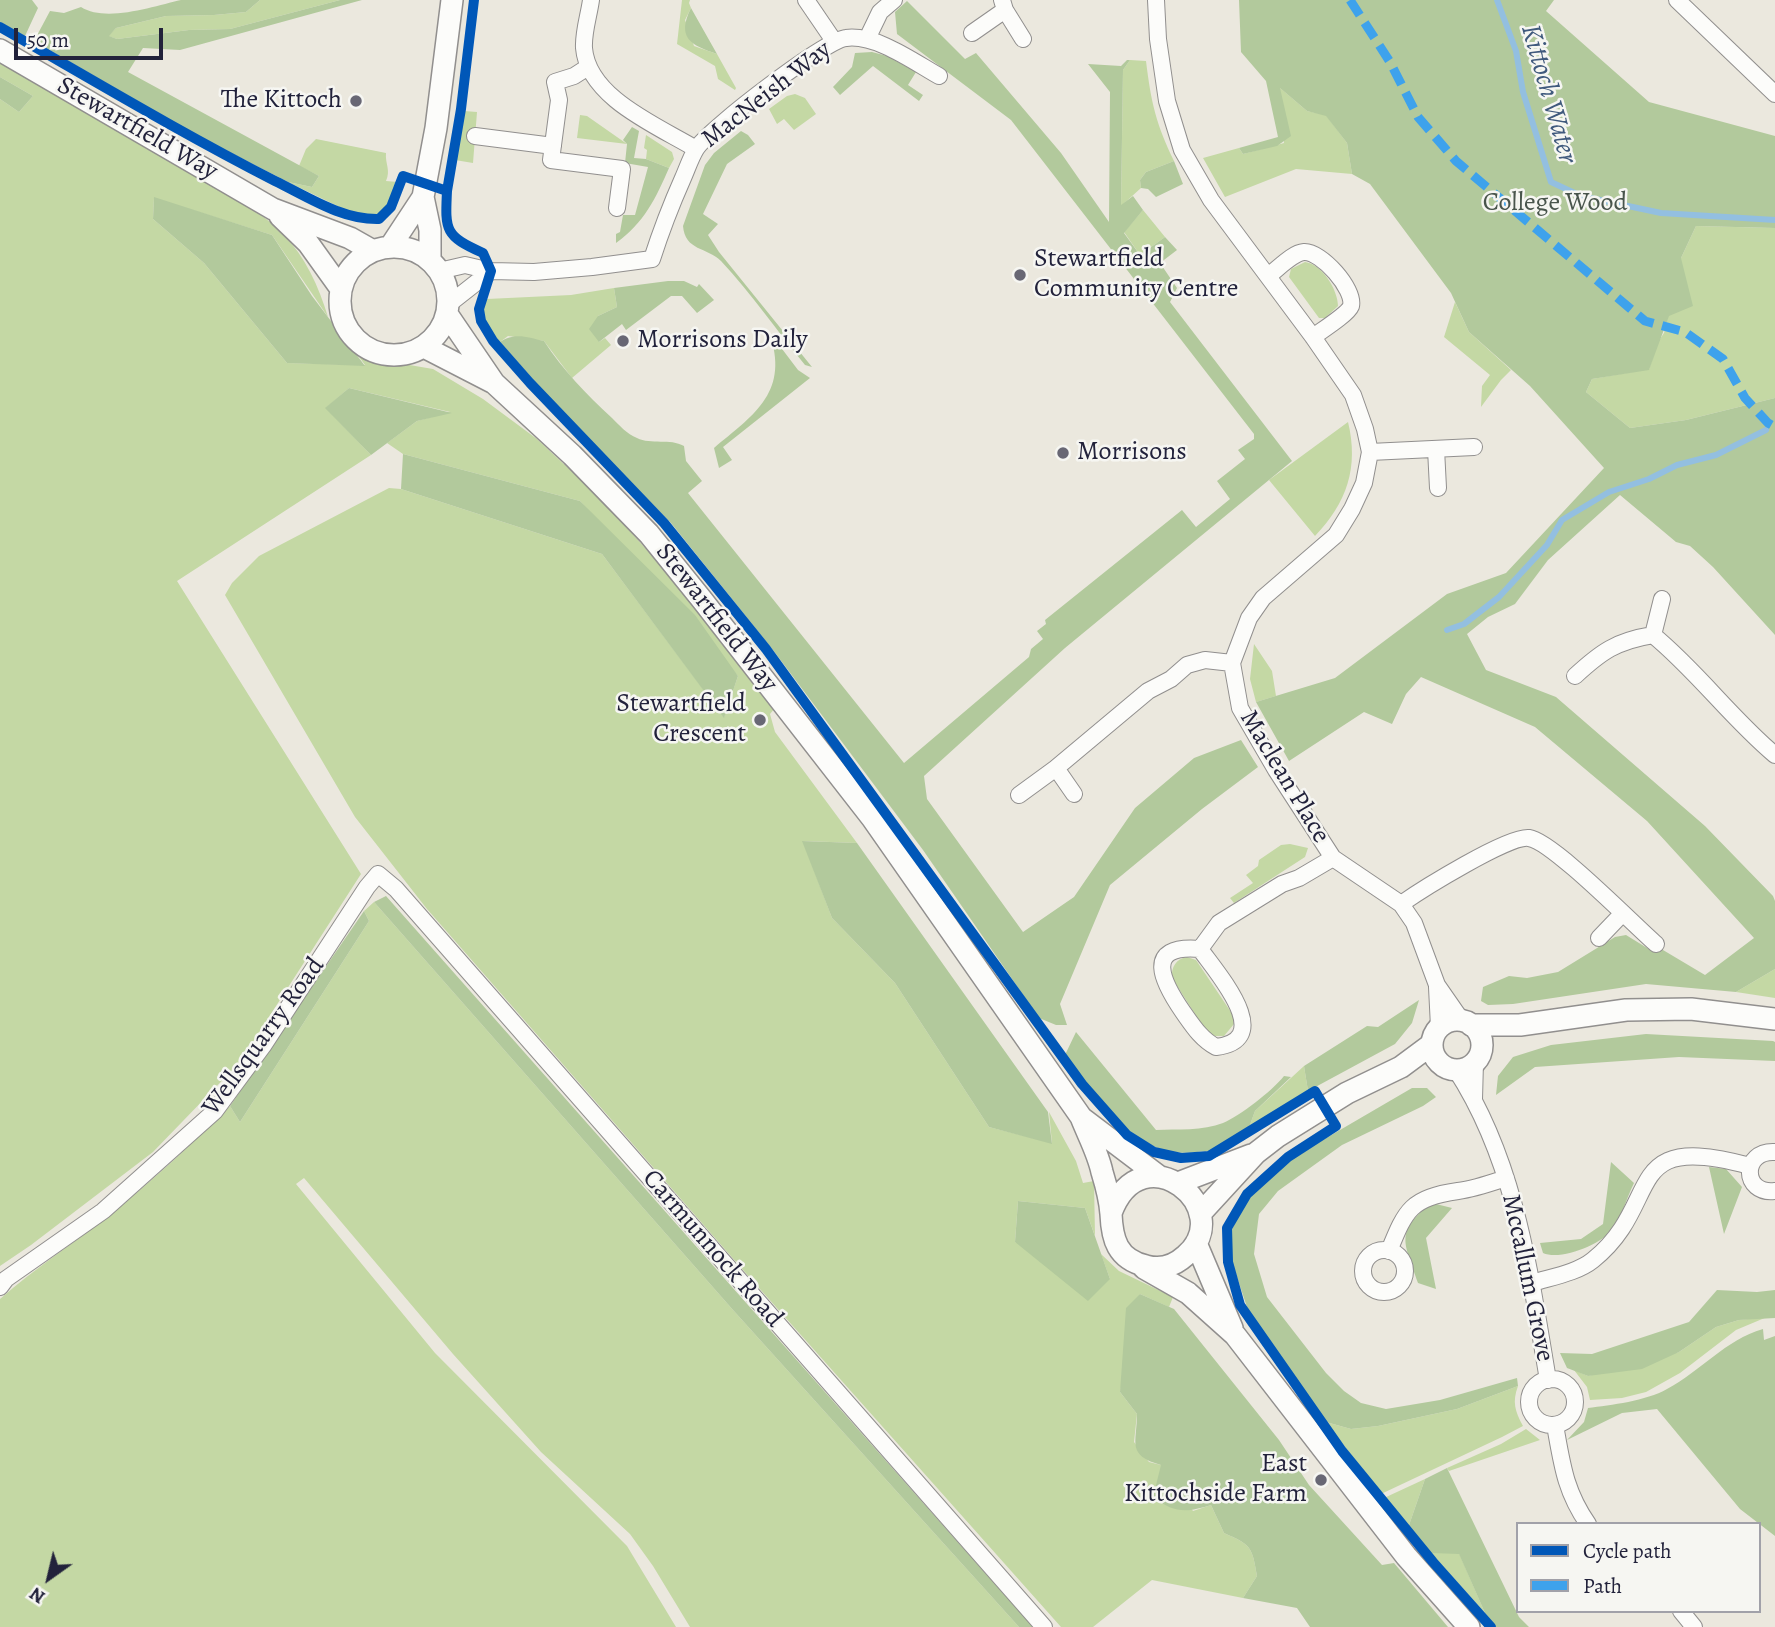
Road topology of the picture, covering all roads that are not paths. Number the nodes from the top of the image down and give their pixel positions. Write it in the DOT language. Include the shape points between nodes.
graph roads {
  1 [pos="452,0"];
  2 [pos="591,0"];
  3 [pos="806,0"];
  4 [pos="894,0"];
  5 [pos="1156,0"];
  6 [pos="1677,0"];
  7 [pos="1003,5"];
  8 [pos="972,33"];
  9 [pos="867,38"];
  10 [pos="1023,39"];
  11 [pos="834,41"];
  12 [pos="0,50"];
  13 [pos="588,67"];
  14 [pos="939,76"];
  15 [pos="1775,94"];
  16 [pos="475,136"];
  17 [pos="553,146"];
  18 [pos="696,149"];
  19 [pos="423,197"];
  20 [pos="617,208"];
  21 [pos="273,209"];
  22 [pos="382,249"];
  23 [pos="434,265"];
  24 [pos="491,271"];
  25 [pos="1268,276"];
  26 [pos="341,289"];
  27 [pos="448,309"];
  28 [pos="1313,337"];
  29 [pos="424,347"];
  30 [pos="494,383"];
  31 [pos="1474,447"];
  32 [pos="1436,449"];
  33 [pos="1370,452"];
  34 [pos="1438,488"];
  35 [pos="1662,599"];
  36 [pos="1653,635"];
  37 [pos="1232,663"];
  38 [pos="1574,676"];
  39 [pos="1775,755"];
  40 [pos="1056,768"];
  41 [pos="1074,794"];
  42 [pos="1019,795"];
  43 [pos="1333,858"];
  44 [pos="378,874"];
  45 [pos="1401,904"];
  46 [pos="1622,914"];
  47 [pos="1599,938"];
  48 [pos="1656,944"];
  49 [pos="1200,949"];
  50 [pos="1437,985"];
  51 [pos="1775,1019"];
  52 [pos="1466,1023"];
  53 [pos="1520,1025"];
  54 [pos="1454,1052"];
  55 [pos="1081,1117"];
  56 [pos="1775,1152"];
  57 [pos="1256,1153"];
  58 [pos="1750,1166"];
  59 [pos="1506,1178"];
  60 [pos="1169,1180"];
  61 [pos="1775,1191"];
  62 [pos="1111,1213"];
  63 [pos="1200,1214"];
  64 [pos="1196,1243"];
  65 [pos="1389,1251"];
  66 [pos="1138,1264"];
  67 [pos="1532,1283"];
  68 [pos="0,1287"];
  69 [pos="1235,1335"];
  70 [pos="1548,1380"];
  71 [pos="1555,1425"];
  72 [pos="1587,1522"];
  73 [pos="1683,1613"];
  74 [pos="1044,1627"];
  75 [pos="1469,1627"];
  76 [pos="1694,1627"];
  1 -- 19 [label="street"];
  2 -- 13 [label="street" via="584,46"];
  3 -- 11 [label="street"];
  4 -- 9 [label="street" via="880,12"];
  5 -- 25 [label="street" via="1167,102 1182,150 1211,200"];
  6 -- 15 [label="street"];
  7 -- 8 [label="street"];
  7 -- 10 [label="street"];
  9 -- 11 [label="street, MacNeish Way"];
  9 -- 14 [label="street, MacNeish Way"];
  11 -- 18 [label="street, MacNeish Way" via="795,66"];
  12 -- 21 [label="street, Stewartfield Way"];
  13 -- 17 [label="street" via="555,82 559,100"];
  13 -- 18 [label="street" via="602,89"];
  16 -- 17 [label="street"];
  17 -- 20 [label="street" via="551,160 622,169"];
  18 -- 24 [label="street, MacNeish Way" via="652,258 534,272"];
  19 -- 22 [label="street"];
  19 -- 23 [label="street"];
  21 -- 22 [label="street, Stewartfield Way"];
  21 -- 26 [label="street, Stewartfield Way" via="309,243"];
  22 -- 23 [label="street" via="415,251"];
  22 -- 26 [label="street" via="353,266"];
  23 -- 24 [label="street, MacNeish Way"];
  23 -- 27 [label="street" via="445,282"];
  24 -- 27 [label="street"];
  25 -- 28 [label="street"];
  25 -- 28 [label="street" via="1296,255 1316,253 1350,293 1351,306 1346,312"];
  26 -- 29 [label="street" via="340,304 348,330 369,349 397,355"];
  27 -- 29 [label="street" via="439,333"];
  27 -- 30 [label="street, Stewartfield Way"];
  28 -- 33 [label="street" via="1353,395"];
  29 -- 30 [label="street, Stewartfield Way"];
  30 -- 55 [label="street, Stewartfield Way" via="649,534 703,601 872,818"];
  31 -- 32 [label="street"];
  32 -- 33 [label="street"];
  32 -- 34 [label="street"];
  33 -- 37 [label="street" via="1364,483 1336,535 1263,598 1249,618"];
  35 -- 36 [label="street"];
  36 -- 38 [label="street" via="1610,647"];
  36 -- 39 [label="street"];
  37 -- 40 [label="street" via="1205,660 1187,665 1148,691"];
  37 -- 43 [label="street, Maclean Place" via="1240,708"];
  40 -- 41 [label="street"];
  40 -- 42 [label="street"];
  43 -- 45 [label="street, Maclean Place"];
  43 -- 49 [label="street" via="1219,923"];
  44 -- 68 [label="street, Wellsquarry Road" via="215,1111 103,1211"];
  44 -- 74 [label="street, Carmunnock Road" via="396,889"];
  45 -- 46 [label="street" via="1506,842 1526,837 1560,856"];
  45 -- 50 [label="street, Maclean Place" via="1414,923"];
  46 -- 47 [label="street"];
  46 -- 48 [label="street"];
  49 -- 49 [label="street" via="1244,1020 1237,1039 1228,1045 1216,1047 1199,1035 1162,975 1168,955"];
  50 -- 52 [label="street, Maclean Place"];
  50 -- 54 [label="street, Maclean Place"];
  51 -- 53 [label="street" via="1691,1009 1626,1010"];
  52 -- 53 [label="street"];
  52 -- 54 [label="street" via="1452,1021"];
  52 -- 54 [label="street" via="1481,1040"];
  53 -- 54 [label="street"];
  54 -- 57 [label="street" via="1401,1067 1347,1093"];
  54 -- 59 [label="street, Mccallum Grove"];
  55 -- 60 [label="street, Stewartfield Way"];
  55 -- 62 [label="street, Stewartfield Way" via="1102,1168"];
  56 -- 58 [label="street" via="1763,1152"];
  57 -- 60 [label="street"];
  57 -- 63 [label="street"];
  58 -- 61 [label="street" via="1754,1185 1762,1191"];
  58 -- 67 [label="street" via="1715,1156 1670,1158 1644,1183 1623,1227 1600,1254 1590,1263"];
  59 -- 65 [label="street" via="1424,1199 1406,1215"];
  59 -- 67 [label="street, Mccallum Grove"];
  60 -- 62 [label="street" via="1147,1177 1134,1182 1116,1200"];
  60 -- 63 [label="street" via="1193,1196"];
  62 -- 66 [label="street" via="1113,1238"];
  63 -- 64 [label="street"];
  64 -- 66 [label="street" via="1188,1254 1164,1267"];
  64 -- 69 [label="street"];
  66 -- 69 [label="street" via="1188,1293"];
  67 -- 70 [label="street, Mccallum Grove"];
  69 -- 75 [label="street" via="1406,1556"];
  70 -- 71 [label="street, Mccallum Grove" via="1534,1388 1529,1403 1535,1417"];
  70 -- 71 [label="street, Mccallum Grove" via="1564,1383 1574,1396 1572,1414"];
  71 -- 72 [label="street" via="1566,1484"];
  73 -- 76 [label="street"];
}
